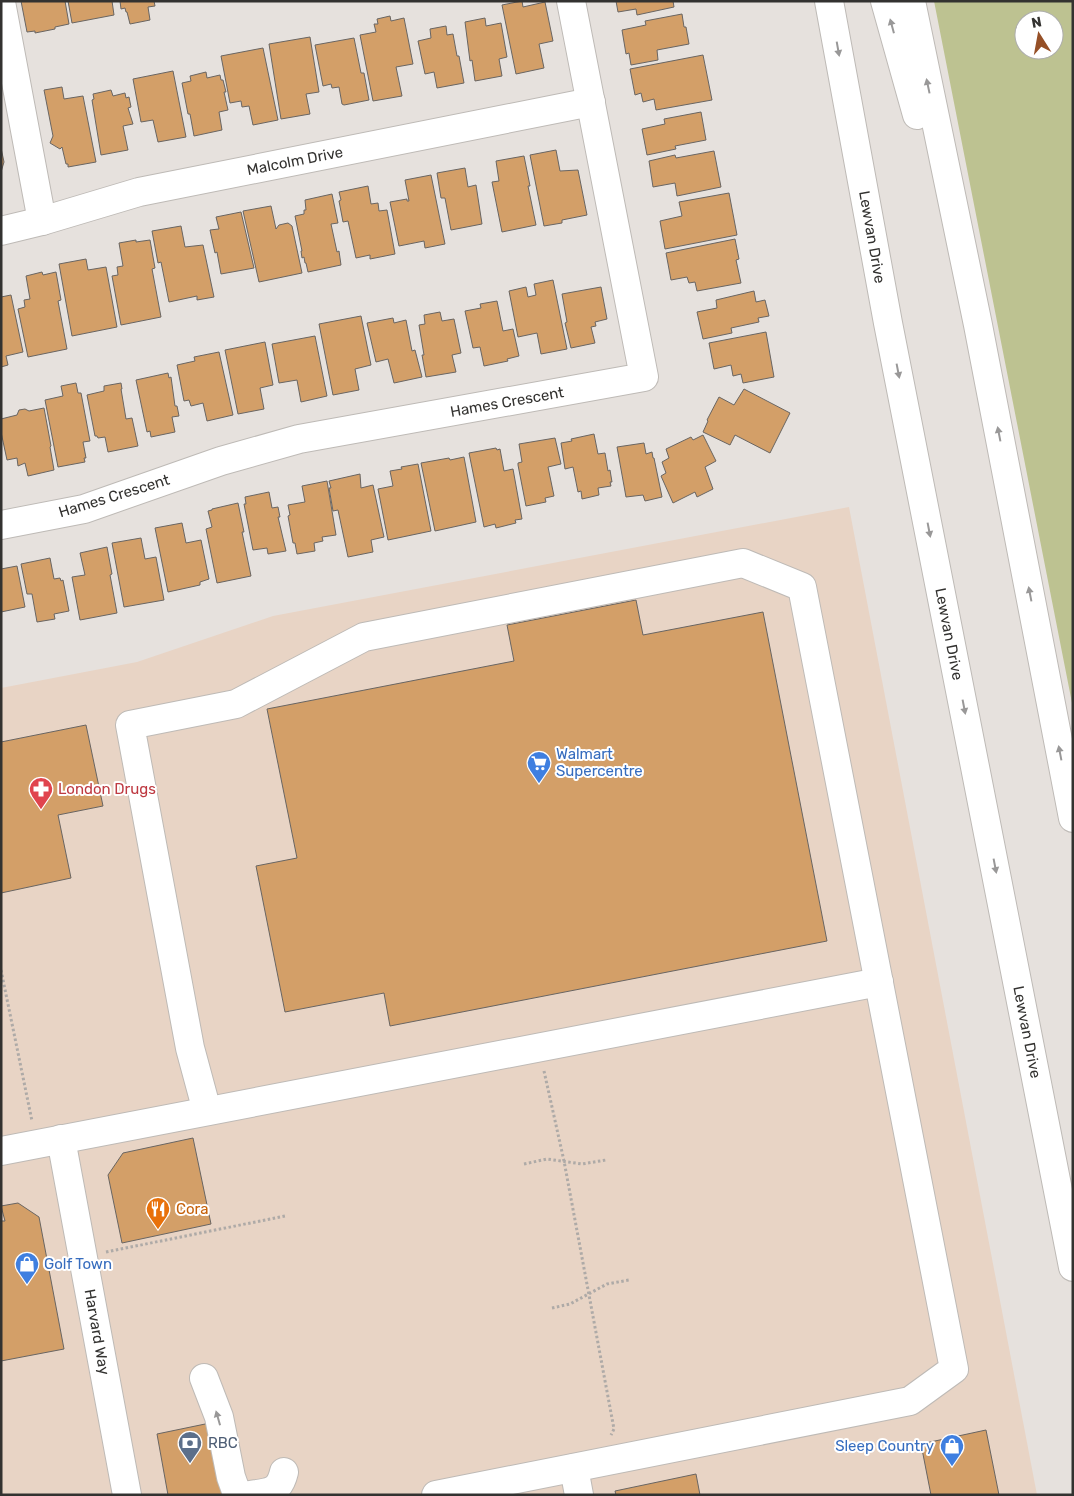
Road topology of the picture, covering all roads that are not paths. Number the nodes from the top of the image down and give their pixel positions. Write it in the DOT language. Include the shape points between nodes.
graph roads {
  1 [pos="571,1"];
  2 [pos="829,1"];
  3 [pos="885,1"];
  4 [pos="911,1"];
  5 [pos="1,2"];
  6 [pos="591,102"];
  7 [pos="42,221"];
  8 [pos="1,231"];
  9 [pos="978,325"];
  10 [pos="1,526"];
  11 [pos="1073,818"];
  12 [pos="879,982"];
  13 [pos="1018,984"];
  14 [pos="207,1112"];
  15 [pos="49,1142"];
  16 [pos="1,1151"];
  17 [pos="1073,1193"];
  18 [pos="1073,1267"];
  19 [pos="204,1378"];
  20 [pos="574,1468"];
  21 [pos="284,1472"];
  22 [pos="127,1495"];
  23 [pos="243,1495"];
  24 [pos="250,1495"];
  25 [pos="436,1495"];
  26 [pos="579,1495"];
  1 -- 6 [label="street, Hames Crescent"];
  2 -- 13 [label="street, Lewvan Drive, one-way" via="888,323"];
  9 -- 3 [label="street, one-way"];
  9 -- 4 [label="street, one-way"];
  5 -- 7 [label="street"];
  6 -- 7 [label="street, Malcolm Drive" via="139,192"];
  6 -- 10 [label="street, Hames Crescent" via="644,377 299,440 221,461 84,509"];
  7 -- 8 [label="street, Malcolm Drive"];
  11 -- 9 [label="street, one-way"];
  12 -- 14 [label="street"];
  12 -- 14 [label="street" via="802,587 743,563 364,637 236,704 130,725 190,1048"];
  12 -- 20 [label="street" via="954,1369 910,1401"];
  13 -- 17 [label="street"];
  13 -- 18 [label="street, Lewvan Drive"];
  14 -- 15 [label="street"];
  15 -- 16 [label="street"];
  15 -- 22 [label="street, Harvard Way" via="84,1257"];
  23 -- 19 [label="street, one-way" via="236,1491 231,1477 219,1417"];
  20 -- 25 [label="street"];
  20 -- 26 [label="street"];
  21 -- 24 [label="street" via="282,1482 273,1491"];
}
